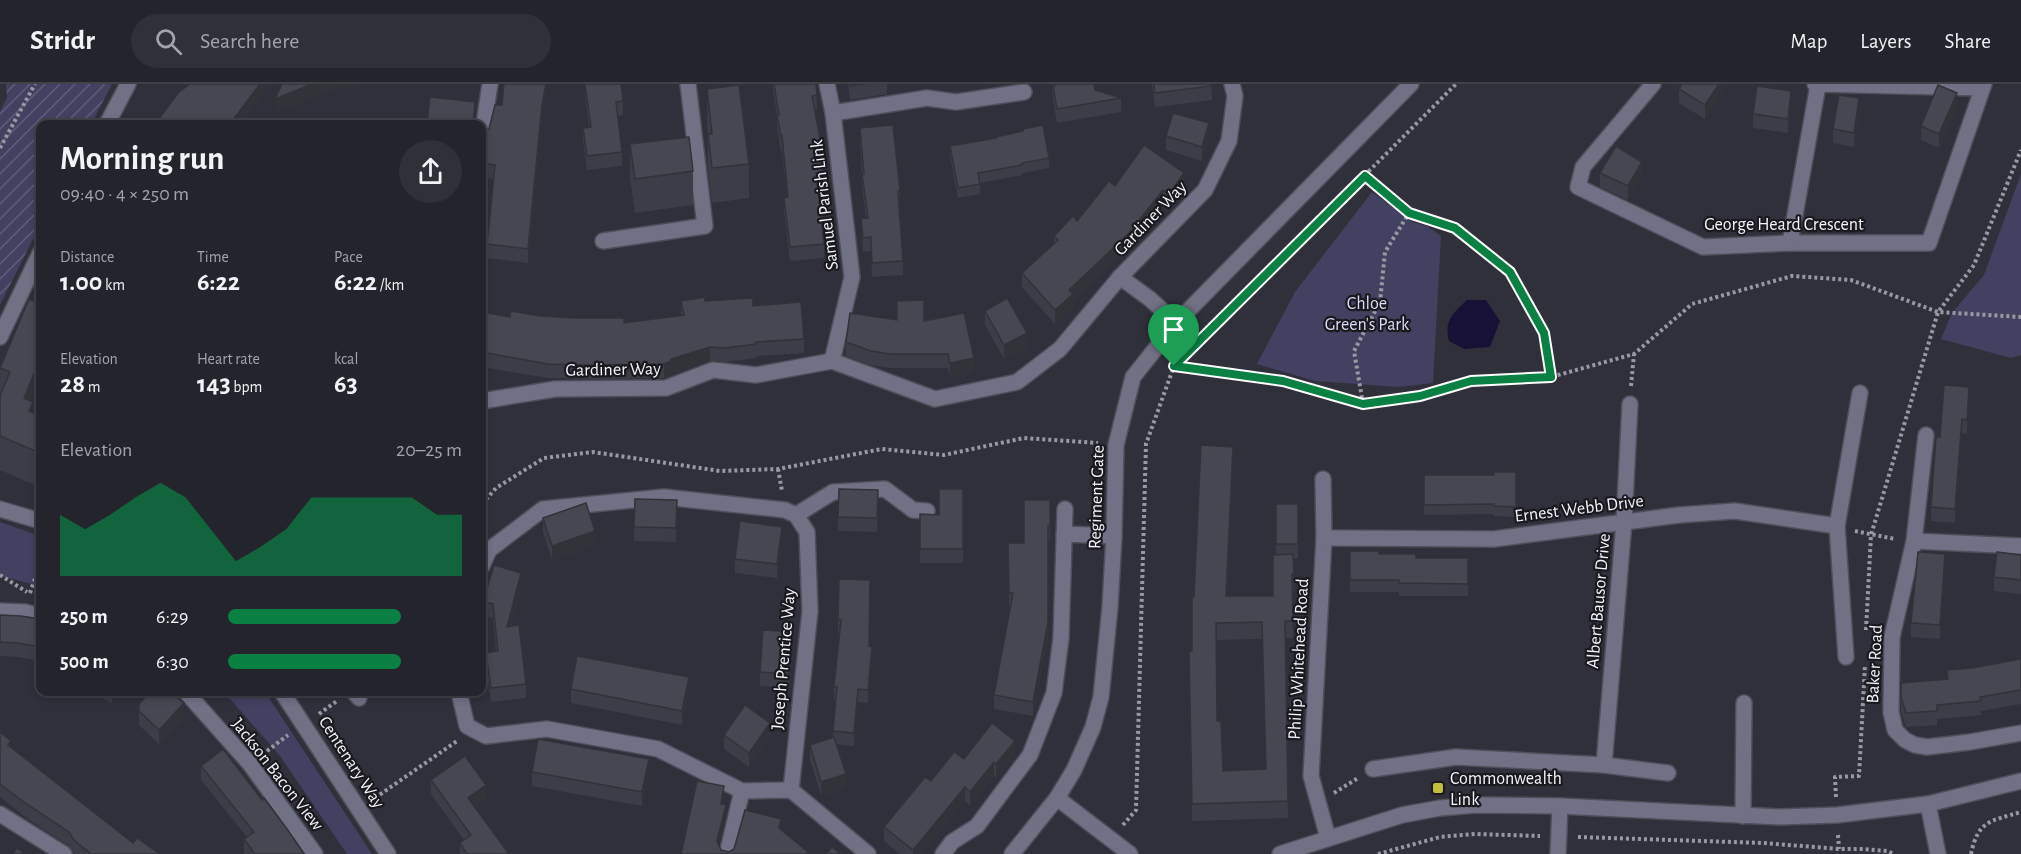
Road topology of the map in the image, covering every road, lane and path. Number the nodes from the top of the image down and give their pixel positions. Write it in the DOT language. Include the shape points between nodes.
graph roads {
  1 [pos="35,84"];
  2 [pos="128,84"];
  3 [pos="490,84"];
  4 [pos="688,84"];
  5 [pos="827,84"];
  6 [pos="1232,84"];
  7 [pos="1411,84"];
  8 [pos="1456,84"];
  9 [pos="1653,84"];
  10 [pos="1816,85"];
  11 [pos="1983,86"];
  12 [pos="1024,92"];
  13 [pos="833,113"];
  14 [pos="109,120"];
  15 [pos="485,120"];
  16 [pos="0,148"];
  17 [pos="1365,176"];
  18 [pos="1409,213"];
  19 [pos="603,241"];
  20 [pos="1790,243"];
  21 [pos="36,261"];
  22 [pos="1120,276"];
  23 [pos="18,296"];
  24 [pos="33,303"];
  25 [pos="2021,317"];
  26 [pos="1176,323"];
  27 [pos="0,337"];
  28 [pos="1634,354"];
  29 [pos="832,361"];
  30 [pos="1174,366"];
  31 [pos="1551,377"];
  32 [pos="1860,393"];
  33 [pos="486,399"];
  34 [pos="1363,404"];
  35 [pos="1630,404"];
  36 [pos="1926,435"];
  37 [pos="1146,444"];
  38 [pos="1116,445"];
  39 [pos="1323,479"];
  40 [pos="486,499"];
  41 [pos="0,509"];
  42 [pos="1065,509"];
  43 [pos="927,511"];
  44 [pos="796,515"];
  45 [pos="36,519"];
  46 [pos="1624,522"];
  47 [pos="1837,526"];
  48 [pos="1064,534"];
  49 [pos="1114,536"];
  50 [pos="1324,538"];
  51 [pos="1914,541"];
  52 [pos="2021,546"];
  53 [pos="486,557"];
  54 [pos="0,574"];
  55 [pos="36,576"];
  56 [pos="30,593"];
  57 [pos="36,595"];
  58 [pos="0,611"];
  59 [pos="36,615"];
  60 [pos="1846,657"];
  61 [pos="190,696"];
  62 [pos="285,696"];
  63 [pos="460,696"];
  64 [pos="1744,703"];
  65 [pos="467,726"];
  66 [pos="2021,733"];
  67 [pos="1604,765"];
  68 [pos="1373,769"];
  69 [pos="1668,773"];
  70 [pos="2021,781"];
  71 [pos="791,790"];
  72 [pos="742,791"];
  73 [pos="1057,798"];
  74 [pos="1318,803"];
  75 [pos="1928,804"];
  76 [pos="1560,806"];
  77 [pos="360,809"];
  78 [pos="2021,812"];
  79 [pos="0,814"];
  80 [pos="1743,816"];
  81 [pos="1559,837"];
  82 [pos="1328,838"];
  83 [pos="1110,840"];
  84 [pos="1864,851"];
  85 [pos="64,854"];
  86 [pos="315,854"];
  87 [pos="388,854"];
  88 [pos="727,854"];
  89 [pos="868,854"];
  90 [pos="943,854"];
  91 [pos="1012,854"];
  92 [pos="1130,854"];
  93 [pos="1280,854"];
  94 [pos="1378,854"];
  95 [pos="1558,854"];
  96 [pos="1894,854"];
  97 [pos="1938,854"];
  98 [pos="1971,854"];
  1 -- 16 [label="path"];
  2 -- 14 [label="street"];
  3 -- 15 [label="street"];
  4 -- 19 [label="street" via="705,225"];
  5 -- 13 [label="street, Samuel Parish Link"];
  6 -- 22 [label="street, Gardiner Way" via="1235,96 1229,141 1205,190"];
  7 -- 26 [label="street, Regiment Gate"];
  8 -- 17 [label="path"];
  9 -- 20 [label="street, George Heard Crescent" via="1583,167 1578,187 1703,247"];
  10 -- 11 [label="street"];
  10 -- 20 [label="street"];
  11 -- 20 [label="street, George Heard Crescent" via="1929,243"];
  12 -- 13 [label="street, Samuel Parish Link" via="956,102 927,98"];
  13 -- 29 [label="street, Samuel Parish Link" via="852,277"];
  17 -- 18 [label="path"];
  17 -- 30 [label="path"];
  18 -- 31 [label="path" via="1455,228 1510,272 1544,333"];
  18 -- 34 [label="path" via="1385,252 1380,302 1354,351"];
  21 -- 23 [label="street"];
  22 -- 26 [label="street, Gardiner Way"];
  22 -- 29 [label="street, Gardiner Way" via="1060,349 1017,381 935,399"];
  23 -- 24 [label="street"];
  23 -- 27 [label="street"];
  25 -- 28 [label="path" via="1938,312 1851,280 1792,276 1692,304"];
  26 -- 38 [label="street, Regiment Gate" via="1133,377"];
  28 -- 31 [label="path"];
  28 -- 35 [label="path"];
  29 -- 33 [label="street, Gardiner Way" via="756,375 713,370 666,388 555,390"];
  30 -- 34 [label="path" via="1283,381"];
  30 -- 37 [label="path"];
  31 -- 34 [label="path" via="1471,381 1420,396"];
  32 -- 47 [label="street"];
  35 -- 46 [label="street, Albert Bausor Drive"];
  36 -- 51 [label="street, Baker Road"];
  37 -- 38 [label="path"];
  37 -- 83 [label="path" via="1136,810"];
  38 -- 40 [label="path" via="1024,438 944,455 882,449 778,469 720,471 593,453 544,458 496,488"];
  38 -- 49 [label="street, Regiment Gate"];
  39 -- 50 [label="street, Philip Whitehead Road"];
  41 -- 45 [label="street"];
  42 -- 48 [label="street"];
  43 -- 44 [label="street" via="913,510 885,489 833,492"];
  44 -- 53 [label="street" via="785,510 664,497 543,508 489,550"];
  44 -- 71 [label="street, Joseph Prentice Way" via="807,532 810,611"];
  46 -- 47 [label="street, Ernest Webb Drive" via="1735,511"];
  46 -- 50 [label="street, Ernest Webb Drive" via="1494,539"];
  46 -- 67 [label="street, Albert Bausor Drive"];
  47 -- 51 [label="path" via="1870,536"];
  47 -- 60 [label="street"];
  48 -- 49 [label="street"];
  48 -- 90 [label="street" via="1061,638 1054,693 1030,755 977,826 952,842"];
  49 -- 73 [label="street, Regiment Gate" via="1101,697 1093,727"];
  50 -- 74 [label="street, Philip Whitehead Road" via="1311,776"];
  51 -- 52 [label="street"];
  51 -- 66 [label="street, Baker Road" via="1892,637 1891,712 1895,730 1915,746 1927,747"];
  54 -- 56 [label="path"];
  55 -- 56 [label="path"];
  56 -- 57 [label="path"];
  58 -- 59 [label="street"];
  61 -- 86 [label="street, Jackson Bacon View" via="250,764"];
  62 -- 77 [label="street, Centenary Way"];
  63 -- 65 [label="street"];
  64 -- 80 [label="street"];
  65 -- 72 [label="street" via="486,736 547,729 658,749"];
  65 -- 77 [label="path" via="457,741"];
  67 -- 68 [label="street" via="1456,757"];
  67 -- 69 [label="street"];
  68 -- 74 [label="path"];
  70 -- 75 [label="street"];
  71 -- 72 [label="street"];
  71 -- 89 [label="street"];
  72 -- 88 [label="street"];
  73 -- 83 [label="street"];
  73 -- 91 [label="street, Regiment Gate"];
  74 -- 82 [label="street, Philip Whitehead Road"];
  75 -- 80 [label="street" via="1837,815"];
  75 -- 97 [label="street"];
  76 -- 80 [label="street"];
  76 -- 81 [label="street"];
  76 -- 82 [label="street" via="1440,808 1402,815"];
  77 -- 87 [label="street, Centenary Way"];
  78 -- 98 [label="path" via="1983,826 1975,836"];
  79 -- 85 [label="street"];
  81 -- 84 [label="path" via="1764,843"];
  81 -- 94 [label="path" via="1440,837"];
  81 -- 95 [label="street"];
  82 -- 93 [label="street"];
  83 -- 92 [label="street"];
  84 -- 96 [label="path"];
}
